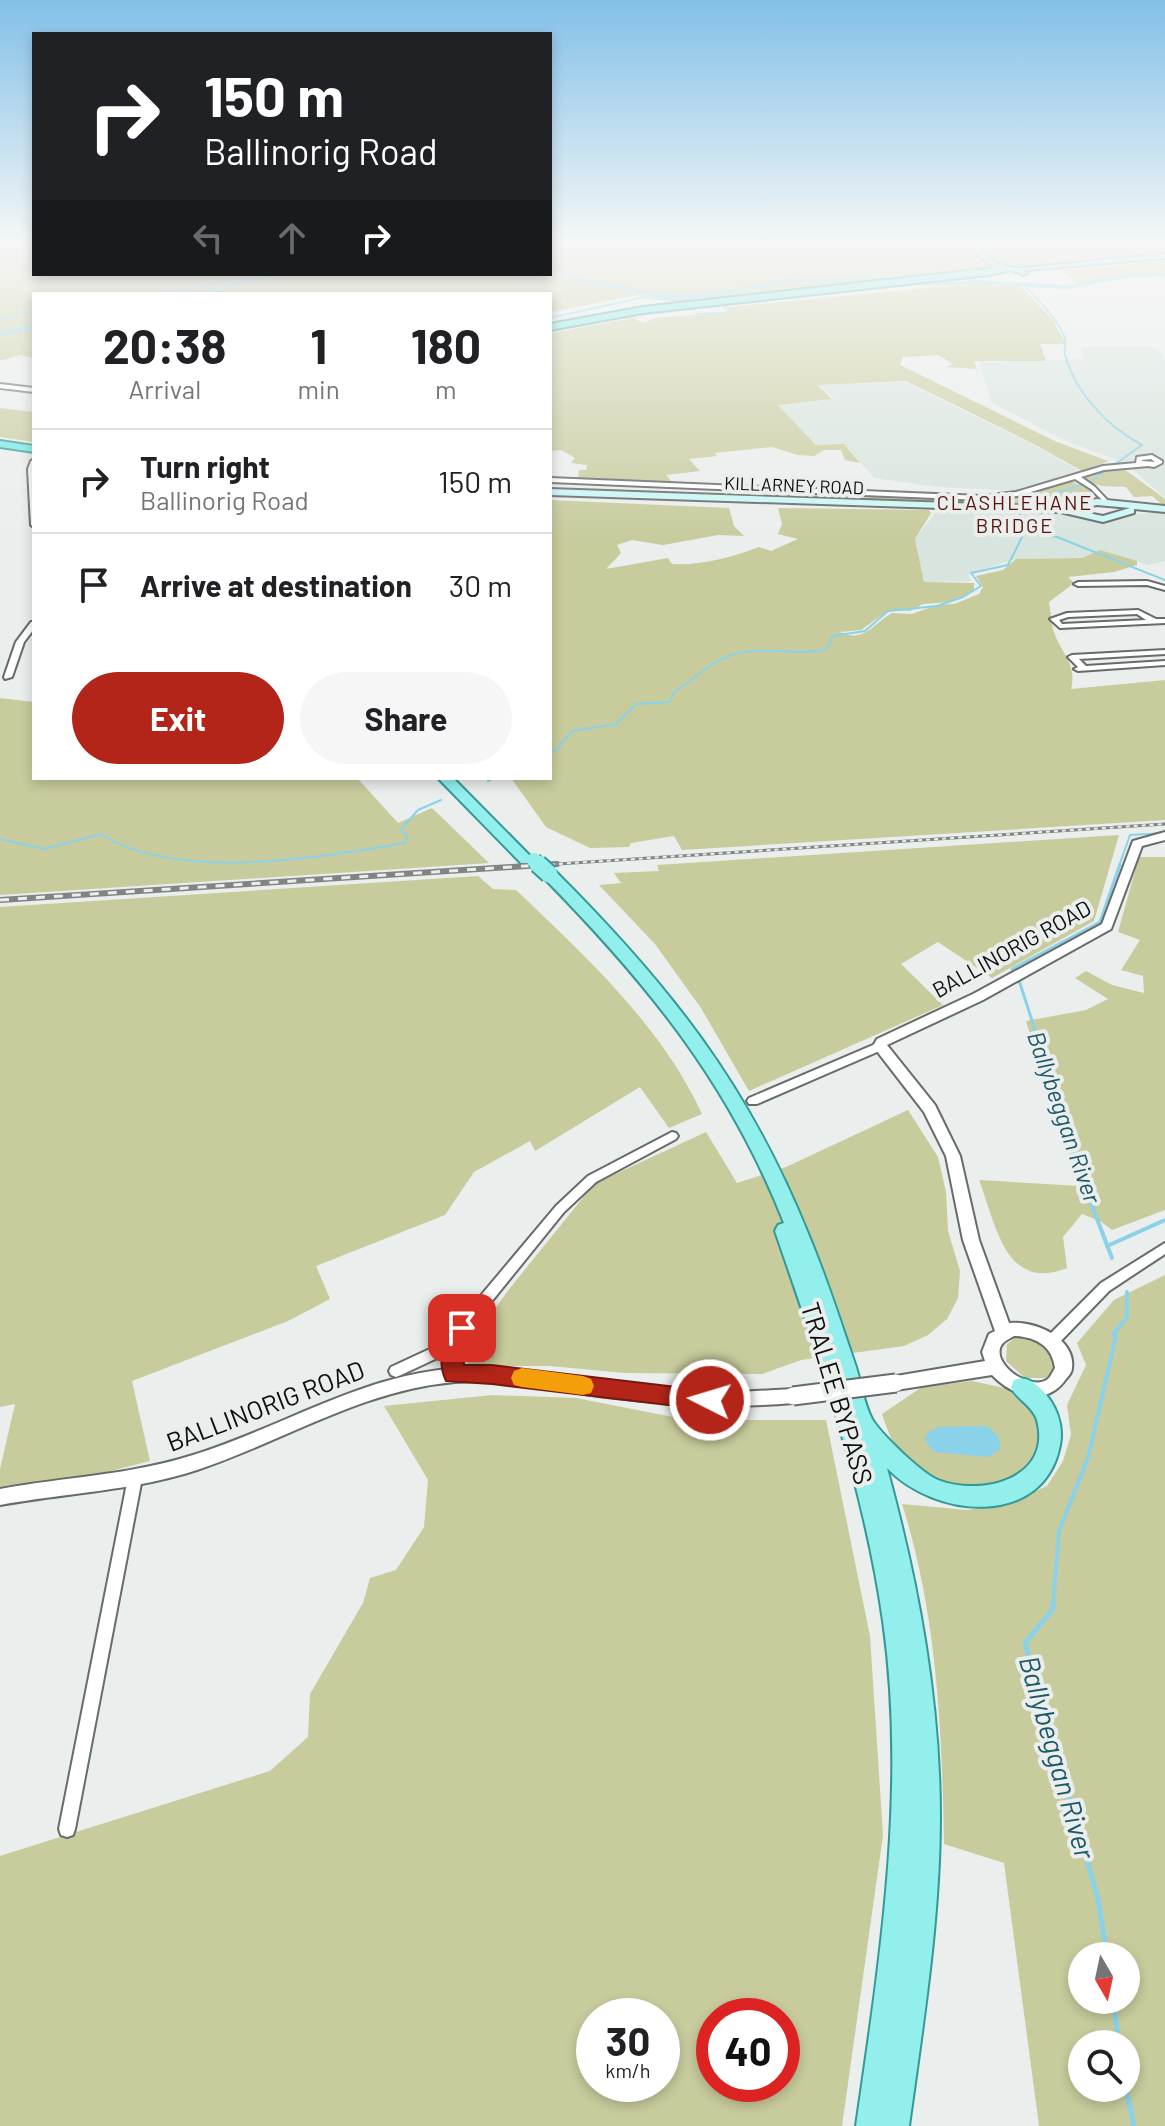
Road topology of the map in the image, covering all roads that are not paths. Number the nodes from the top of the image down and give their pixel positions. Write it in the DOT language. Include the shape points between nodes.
graph roads {
  1 [pos="0,386"];
  2 [pos="32,390"];
  3 [pos="0,444"];
  4 [pos="32,449"];
  5 [pos="1143,463"];
  6 [pos="32,466"];
  7 [pos="563,470"];
  8 [pos="552,480"];
  9 [pos="1082,481"];
  10 [pos="32,488"];
  11 [pos="552,492"];
  12 [pos="1095,499"];
  13 [pos="1113,508"];
  14 [pos="1165,509"];
  15 [pos="1084,511"];
  16 [pos="1078,584"];
  17 [pos="1165,588"];
  18 [pos="1154,621"];
  19 [pos="1165,621"];
  20 [pos="32,627"];
  21 [pos="1165,652"];
  22 [pos="1165,663"];
  23 [pos="8,677"];
  24 [pos="447,780"];
  25 [pos="455,780"];
  26 [pos="1165,836"];
  27 [pos="537,867"];
  28 [pos="880,1046"];
  29 [pos="753,1101"];
  30 [pos="672,1136"];
  31 [pos="1165,1248"];
  32 [pos="1004,1332"];
  33 [pos="1052,1341"];
  34 [pos="452,1345"];
  35 [pos="995,1367"];
  36 [pos="396,1371"];
  37 [pos="454,1375"];
  38 [pos="1022,1387"];
  39 [pos="863,1422"];
  40 [pos="135,1478"];
  41 [pos="0,1497"];
  42 [pos="67,1829"];
  43 [pos="872,2126"];
  44 [pos="893,2126"];
  1 -- 2 [label="street"];
  3 -- 4 [label="highway"];
  5 -- 9 [label="street" via="1105,468"];
  6 -- 10 [label="street"];
  7 -- 8 [label="street"];
  8 -- 9 [label="street" via="982,498"];
  9 -- 12 [label="street"];
  11 -- 15 [label="main road, KILLARNEY ROAD"];
  12 -- 13 [label="main road"];
  12 -- 15 [label="main road"];
  13 -- 14 [label="main road"];
  13 -- 15 [label="main road" via="1108,518"];
  16 -- 17 [label="street"];
  18 -- 18 [label="street" via="1060,626 1054,619 1138,612"];
  18 -- 19 [label="street"];
  20 -- 23 [label="street" via="20,642"];
  21 -- 22 [label="street" via="1072,657 1079,668"];
  24 -- 27 [label="main road, TRALEE BYPASS"];
  25 -- 27 [label="main road, TRALEE BYPASS"];
  26 -- 28 [label="street, BALLINORIG ROAD" via="1137,844 1107,926"];
  27 -- 39 [label="main road, TRALEE BYPASS" via="653,985 721,1078 792,1217"];
  27 -- 43 [label="main road, TRALEE BYPASS" via="613,950 681,1036 740,1132 783,1226 820,1330 874,1512 900,1665 906,1780 900,1895"];
  28 -- 29 [label="street, BALLINORIG ROAD"];
  28 -- 32 [label="street" via="930,1109 953,1156 971,1240"];
  30 -- 34 [label="street" via="592,1179 560,1209"];
  31 -- 33 [label="street" via="1105,1287"];
  32 -- 33 [label="street" via="1033,1331"];
  32 -- 35 [label="street" via="992,1344"];
  33 -- 38 [label="street" via="1064,1359 1061,1377 1045,1388"];
  34 -- 36 [label="street"];
  34 -- 37 [label="street"];
  35 -- 37 [label="street, BALLINORIG ROAD, bridge" via="731,1401 492,1374"];
  35 -- 38 [label="street"];
  37 -- 40 [label="street, BALLINORIG ROAD" via="369,1392 195,1463"];
  38 -- 39 [label="main road" via="1040,1401 1049,1421 1046,1459 1038,1474 1020,1488 993,1495 968,1498 922,1484 898,1465"];
  39 -- 44 [label="main road, TRALEE BYPASS" via="908,1603 926,1773 920,1912"];
  40 -- 41 [label="street, BALLINORIG ROAD"];
  40 -- 42 [label="street"];
}
